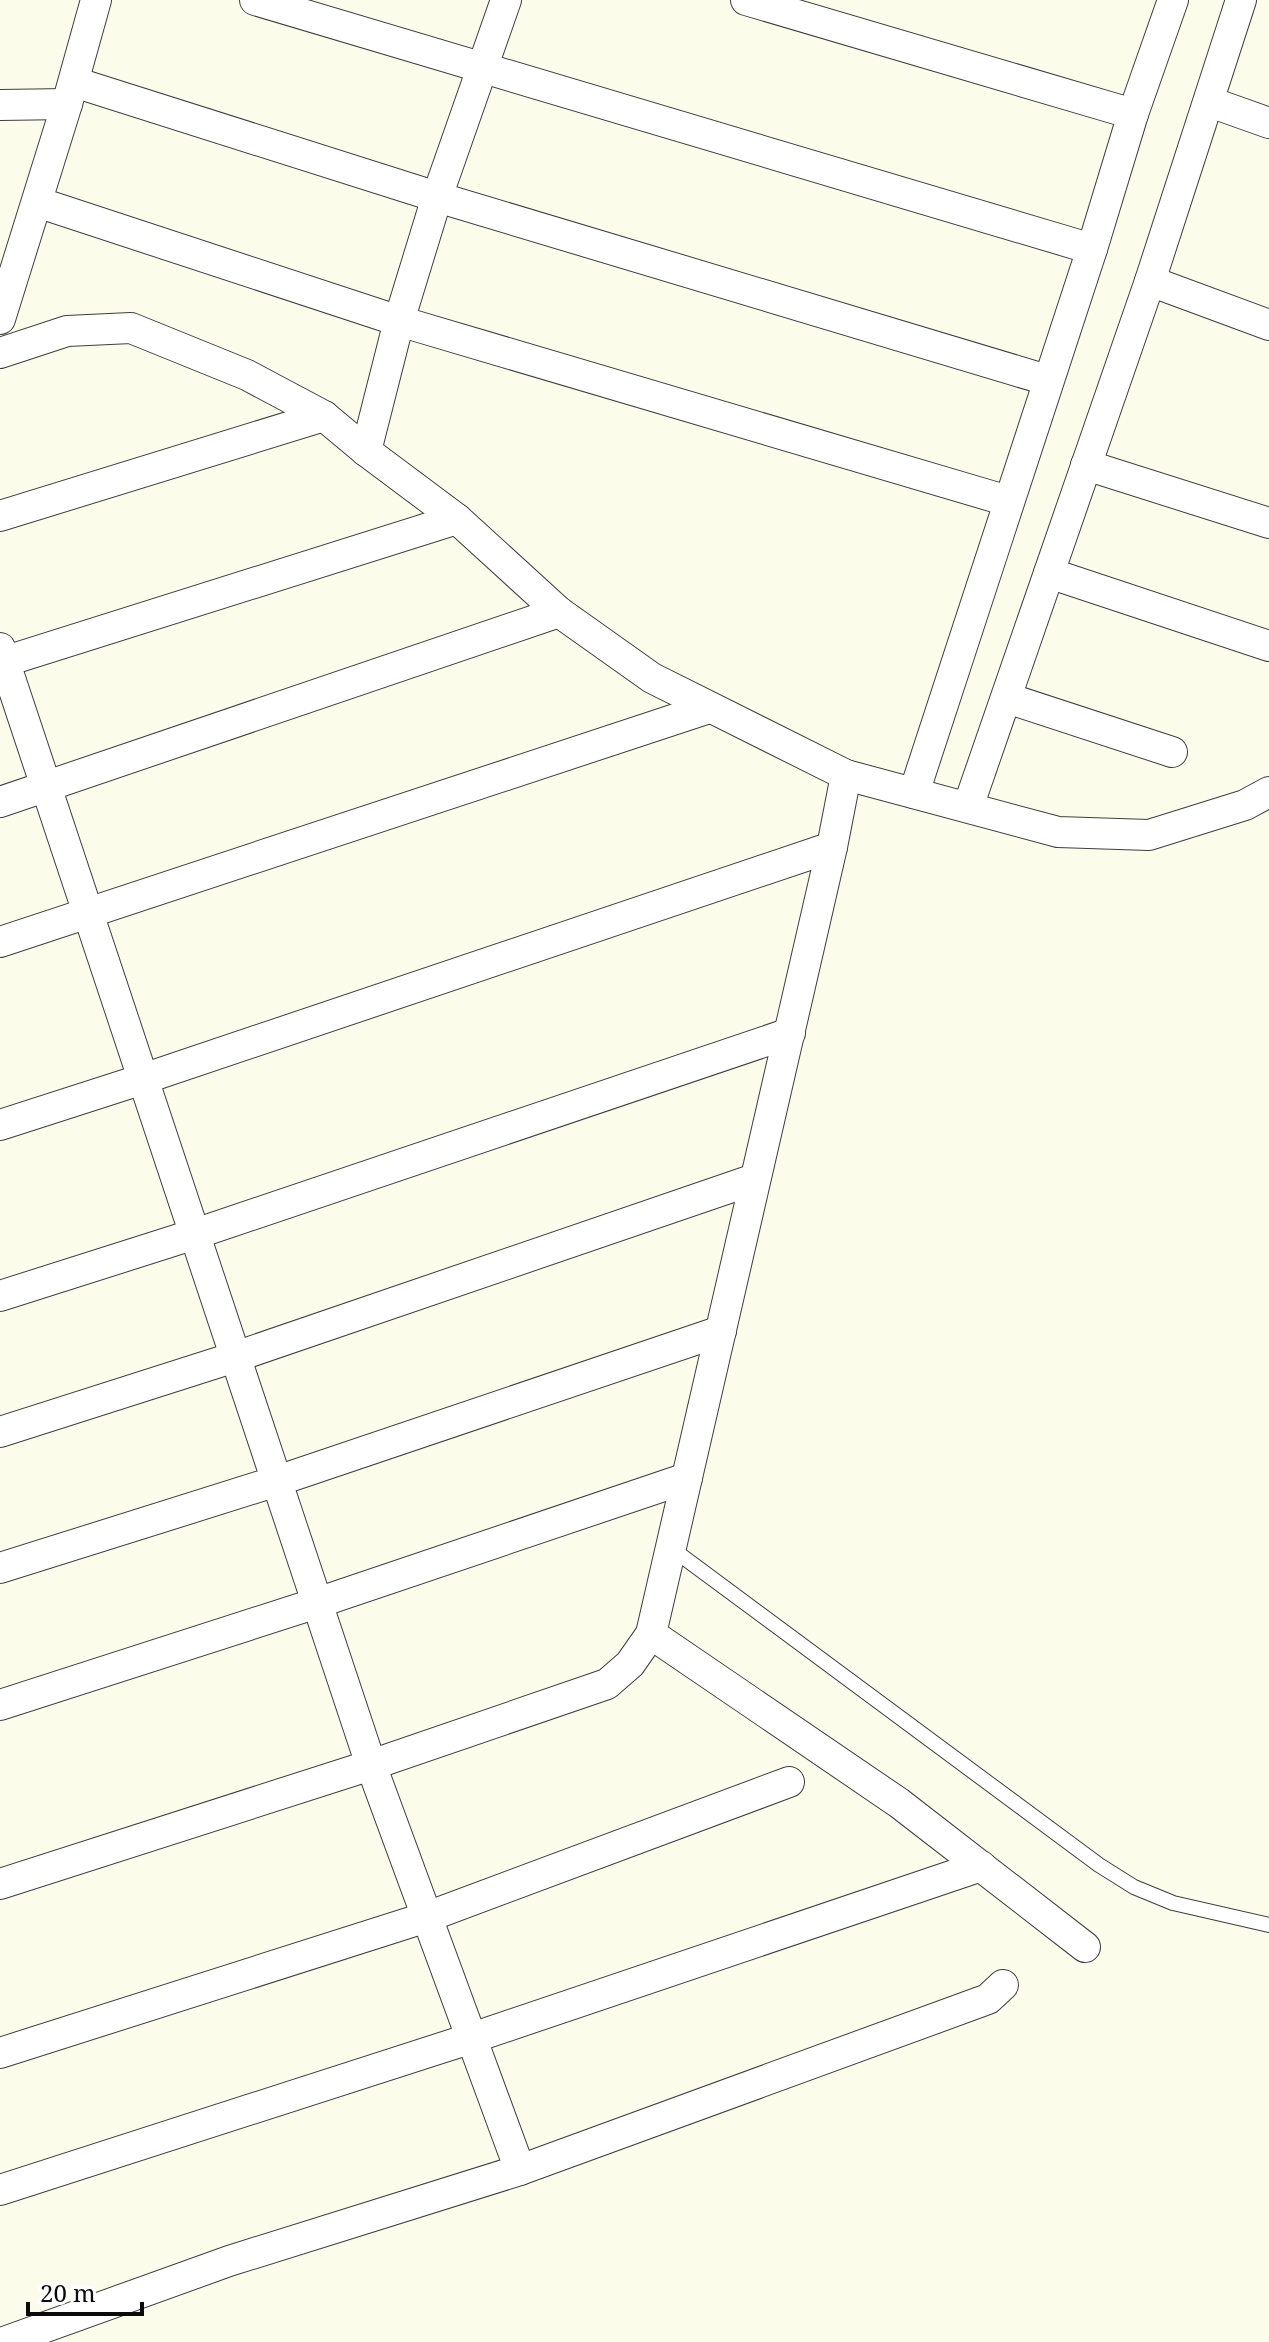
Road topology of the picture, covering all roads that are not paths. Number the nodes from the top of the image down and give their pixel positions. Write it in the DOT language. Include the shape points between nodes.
graph roads {
  1 [pos="96,0"];
  2 [pos="255,0"];
  3 [pos="506,0"];
  4 [pos="746,0"];
  5 [pos="1173,0"];
  6 [pos="1241,0"];
  7 [pos="482,68"];
  8 [pos="70,93"];
  9 [pos="1210,102"];
  10 [pos="0,105"];
  11 [pos="1133,114"];
  12 [pos="1269,123"];
  13 [pos="437,197"];
  14 [pos="37,202"];
  15 [pos="1092,249"];
  16 [pos="10,251"];
  17 [pos="1150,281"];
  18 [pos="0,319"];
  19 [pos="399,321"];
  20 [pos="1269,325"];
  21 [pos="0,353"];
  22 [pos="1047,380"];
  23 [pos="324,416"];
  24 [pos="366,451"];
  25 [pos="1086,465"];
  26 [pos="1008,501"];
  27 [pos="0,516"];
  28 [pos="457,519"];
  29 [pos="1269,523"];
  30 [pos="1049,573"];
  31 [pos="559,612"];
  32 [pos="1269,646"];
  33 [pos="1,658"];
  34 [pos="1007,698"];
  35 [pos="709,708"];
  36 [pos="1172,752"];
  37 [pos="846,775"];
  38 [pos="46,787"];
  39 [pos="1269,792"];
  40 [pos="914,793"];
  41 [pos="0,802"];
  42 [pos="968,807"];
  43 [pos="832,847"];
  44 [pos="88,914"];
  45 [pos="0,942"];
  46 [pos="790,1033"];
  47 [pos="143,1079"];
  48 [pos="0,1125"];
  49 [pos="755,1179"];
  50 [pos="195,1234"];
  51 [pos="0,1296"];
  52 [pos="721,1331"];
  53 [pos="235,1357"];
  54 [pos="0,1432"];
  55 [pos="687,1478"];
  56 [pos="277,1481"];
  57 [pos="671,1548"];
  58 [pos="0,1568"];
  59 [pos="317,1603"];
  60 [pos="651,1634"];
  61 [pos="0,1705"];
  62 [pos="371,1765"];
  63 [pos="789,1782"];
  64 [pos="981,1866"];
  65 [pos="0,1884"];
  66 [pos="427,1917"];
  67 [pos="1269,1925"];
  68 [pos="1085,1947"];
  69 [pos="1003,1985"];
  70 [pos="472,2038"];
  71 [pos="0,2053"];
  72 [pos="520,2170"];
  73 [pos="0,2190"];
  74 [pos="4,2342"];
  1 -- 8 [label="street"];
  2 -- 7 [label="street"];
  3 -- 7 [label="street"];
  4 -- 11 [label="street"];
  5 -- 11 [label="street"];
  6 -- 9 [label="street"];
  7 -- 13 [label="street"];
  7 -- 15 [label="street"];
  8 -- 10 [label="street"];
  8 -- 13 [label="street"];
  8 -- 14 [label="street"];
  9 -- 12 [label="street"];
  9 -- 17 [label="street"];
  11 -- 15 [label="street"];
  13 -- 19 [label="street"];
  13 -- 22 [label="street"];
  14 -- 16 [label="street"];
  14 -- 19 [label="street"];
  15 -- 22 [label="street"];
  16 -- 18 [label="street"];
  17 -- 20 [label="street"];
  17 -- 25 [label="street"];
  19 -- 24 [label="street"];
  19 -- 26 [label="street"];
  21 -- 23 [label="street" via="67,331 131,328 247,375"];
  22 -- 26 [label="street"];
  23 -- 24 [label="street"];
  23 -- 27 [label="street"];
  24 -- 28 [label="street"];
  25 -- 29 [label="street"];
  25 -- 30 [label="street"];
  26 -- 40 [label="street"];
  28 -- 31 [label="street"];
  28 -- 33 [label="street"];
  30 -- 32 [label="street"];
  30 -- 34 [label="street"];
  31 -- 35 [label="street" via="652,678"];
  31 -- 38 [label="street"];
  33 -- 38 [label="street"];
  34 -- 36 [label="street"];
  34 -- 42 [label="street"];
  35 -- 37 [label="street"];
  35 -- 44 [label="street"];
  37 -- 40 [label="street"];
  37 -- 43 [label="street"];
  38 -- 41 [label="street"];
  38 -- 44 [label="street"];
  39 -- 42 [label="street" via="1245,805 1149,835 1058,832"];
  40 -- 42 [label="street"];
  43 -- 46 [label="street"];
  43 -- 47 [label="street"];
  44 -- 45 [label="street"];
  44 -- 47 [label="street"];
  46 -- 49 [label="street"];
  46 -- 50 [label="street"];
  47 -- 48 [label="street"];
  47 -- 50 [label="street"];
  49 -- 52 [label="street"];
  49 -- 53 [label="street"];
  50 -- 51 [label="street"];
  50 -- 53 [label="street"];
  52 -- 55 [label="street"];
  52 -- 56 [label="street"];
  53 -- 54 [label="street"];
  53 -- 56 [label="street"];
  55 -- 57 [label="street"];
  55 -- 59 [label="street"];
  56 -- 58 [label="street"];
  56 -- 59 [label="street"];
  57 -- 60 [label="street"];
  57 -- 67 [label="lane" via="1110,1872 1173,1903"];
  59 -- 61 [label="street"];
  59 -- 62 [label="street"];
  60 -- 62 [label="street" via="630,1664 607,1684"];
  60 -- 64 [label="street" via="899,1803"];
  62 -- 65 [label="street"];
  62 -- 66 [label="street"];
  63 -- 66 [label="street"];
  64 -- 68 [label="street"];
  64 -- 70 [label="street"];
  66 -- 70 [label="street"];
  66 -- 71 [label="street"];
  69 -- 72 [label="street" via="988,1999"];
  70 -- 72 [label="street"];
  70 -- 73 [label="street"];
  72 -- 74 [label="street" via="229,2261"];
}
